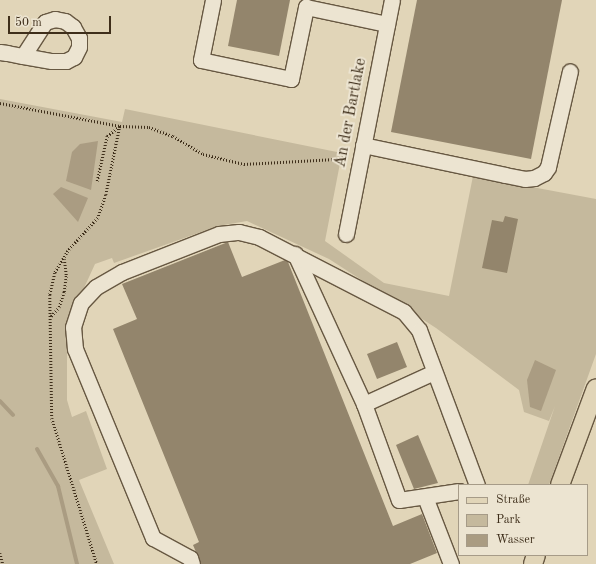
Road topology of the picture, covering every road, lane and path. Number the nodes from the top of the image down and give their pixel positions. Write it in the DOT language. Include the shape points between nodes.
graph roads {
  1 [pos="212,0"];
  2 [pos="392,0"];
  3 [pos="387,24"];
  4 [pos="0,52"];
  5 [pos="23,56"];
  6 [pos="570,71"];
  7 [pos="362,149"];
  8 [pos="98,181"];
  9 [pos="346,234"];
  10 [pos="294,254"];
  11 [pos="64,259"];
  12 [pos="50,316"];
  13 [pos="434,372"];
  14 [pos="596,388"];
  15 [pos="364,404"];
  16 [pos="477,484"];
  17 [pos="560,484"];
  18 [pos="458,492"];
  19 [pos="425,497"];
  20 [pos="0,553"];
  21 [pos="4,564"];
  22 [pos="192,564"];
  23 [pos="451,564"];
  1 -- 3 [label="street" via="201,60 291,79 306,7"];
  2 -- 3 [label="street, An der Bartlake"];
  3 -- 7 [label="street, An der Bartlake"];
  4 -- 5 [label="street"];
  6 -- 7 [label="street" via="548,167 544,173 534,178 525,179"];
  7 -- 8 [label="path" via="336,159 244,164 203,154 173,136 149,127 120,126 107,136"];
  7 -- 9 [label="street, An der Bartlake"];
  10 -- 13 [label="street" via="404,312 418,330"];
  10 -- 15 [label="street"];
  10 -- 22 [label="street" via="259,237 239,232 219,234 122,272 96,287 81,303 76,315 73,327 75,349 152,538 190,558"];
  11 -- 12 [label="path" via="64,292 59,307"];
  13 -- 15 [label="street"];
  13 -- 16 [label="street"];
  14 -- 17 [label="main road"];
  15 -- 19 [label="street" via="399,500"];
  18 -- 19 [label="street"];
  19 -- 23 [label="street"];
  20 -- 21 [label="path"];
}
